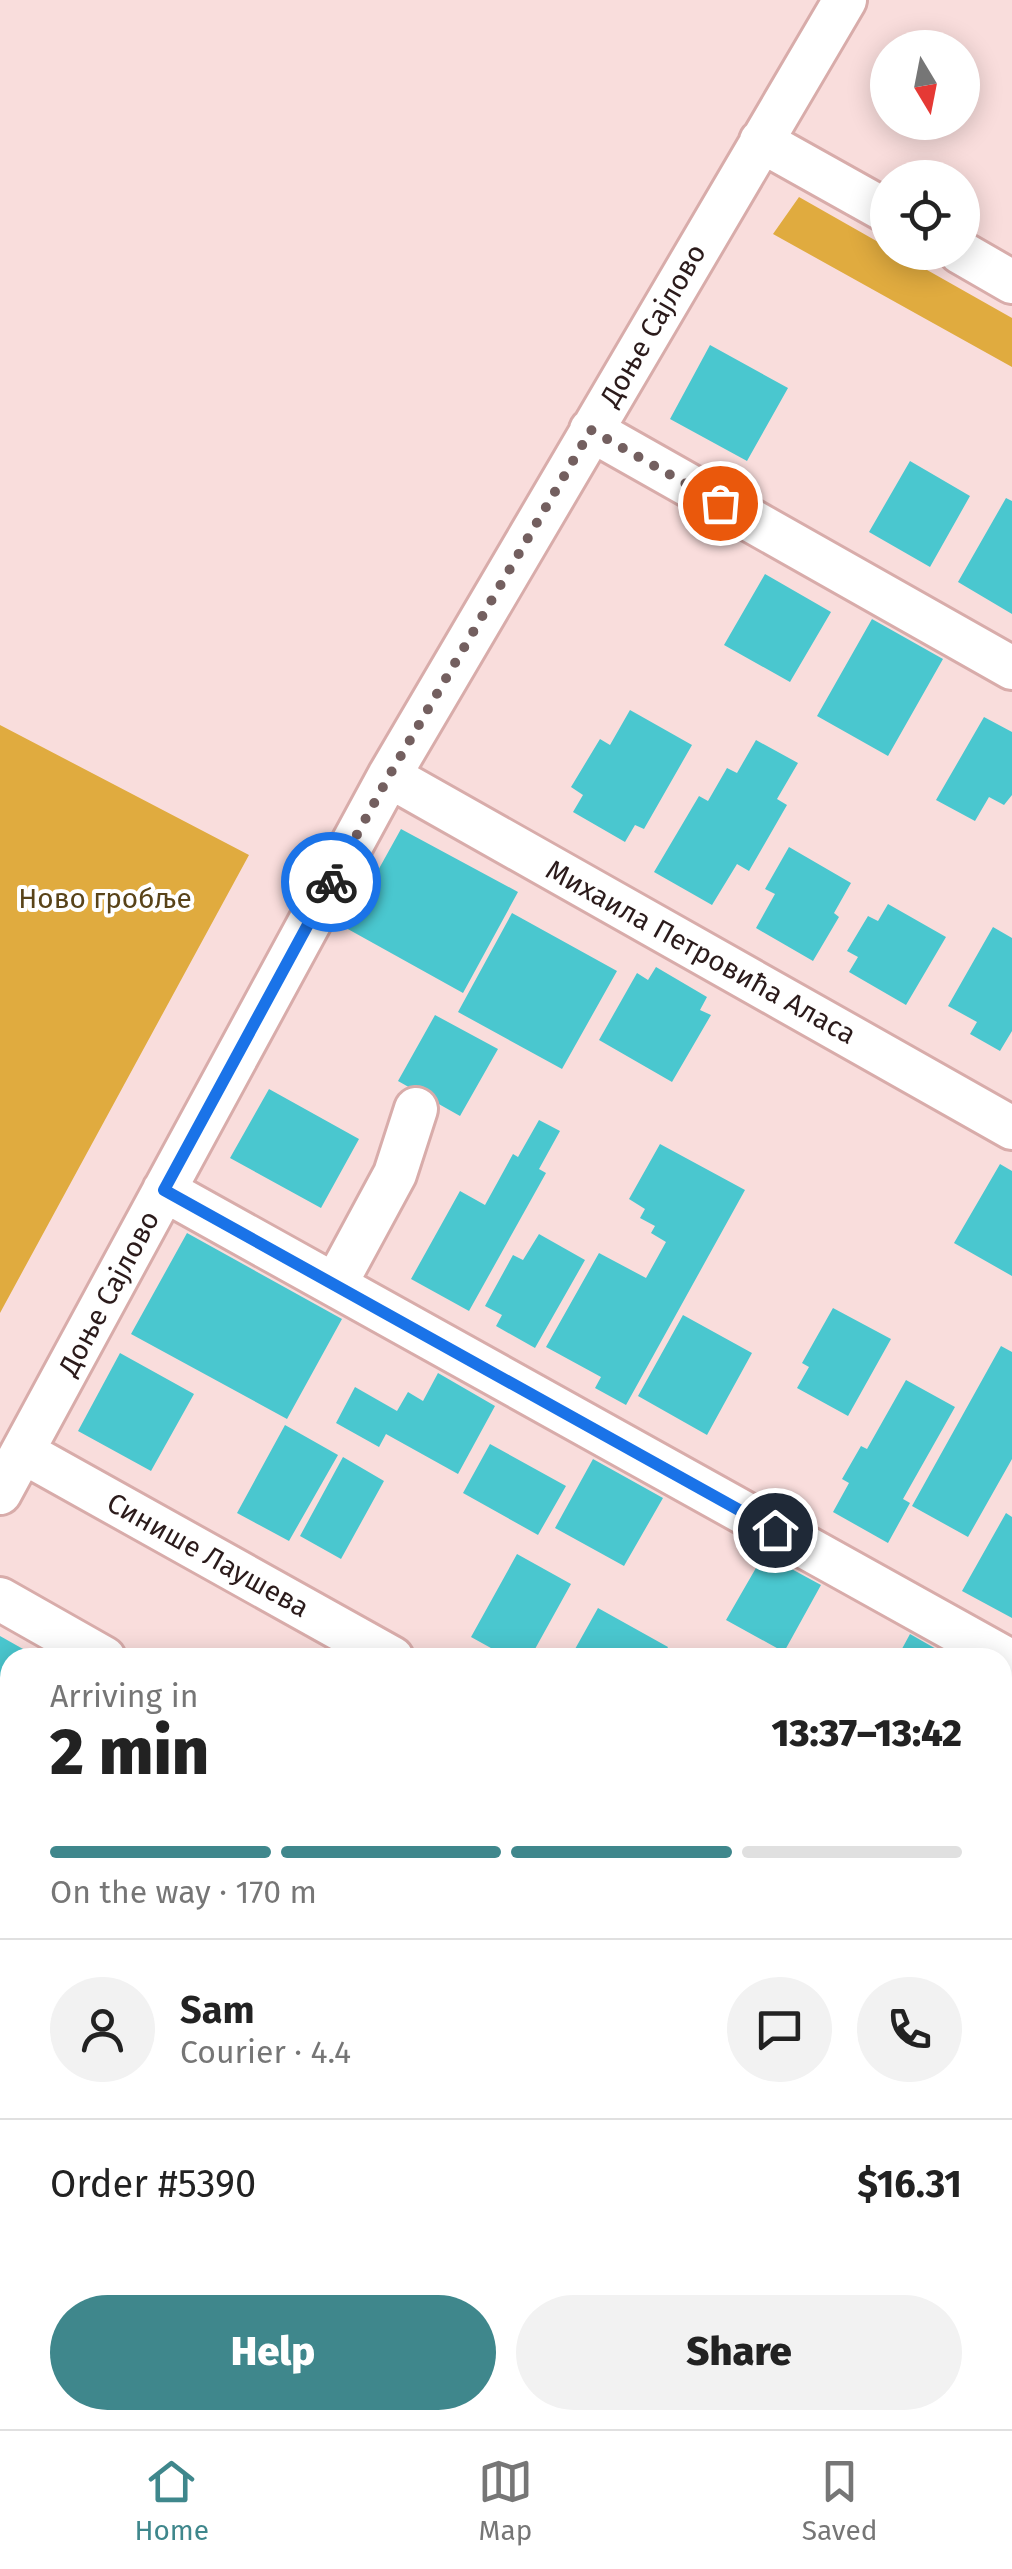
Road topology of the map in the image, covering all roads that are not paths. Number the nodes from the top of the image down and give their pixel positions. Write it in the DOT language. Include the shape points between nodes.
graph roads {
  1 [pos="845,0"];
  2 [pos="761,141"];
  3 [pos="870,202"];
  4 [pos="980,264"];
  5 [pos="1012,282"];
  6 [pos="591,430"];
  7 [pos="1012,668"];
  8 [pos="389,776"];
  9 [pos="416,1109"];
  10 [pos="1012,1128"];
  11 [pos="164,1190"];
  12 [pos="334,1286"];
  13 [pos="23,1452"];
  14 [pos="0,1493"];
  15 [pos="0,1600"];
  16 [pos="86,1648"];
  17 [pos="374,1648"];
  18 [pos="987,1648"];
  1 -- 2 [label="street, Доње Сајлово"];
  2 -- 3 [label="street"];
  2 -- 6 [label="street, Доње Сајлово"];
  4 -- 5 [label="street"];
  6 -- 7 [label="street"];
  6 -- 8 [label="street, Доње Сајлово"];
  8 -- 10 [label="street, Михаила Петровића Аласа"];
  8 -- 11 [label="street, Доње Сајлово"];
  9 -- 12 [label="street" via="395,1174"];
  11 -- 12 [label="street"];
  11 -- 13 [label="street, Доње Сајлово"];
  12 -- 18 [label="street"];
  13 -- 14 [label="street, Доње Сајлово"];
  13 -- 17 [label="street, Синише Лаушева"];
  15 -- 16 [label="street"];
}
